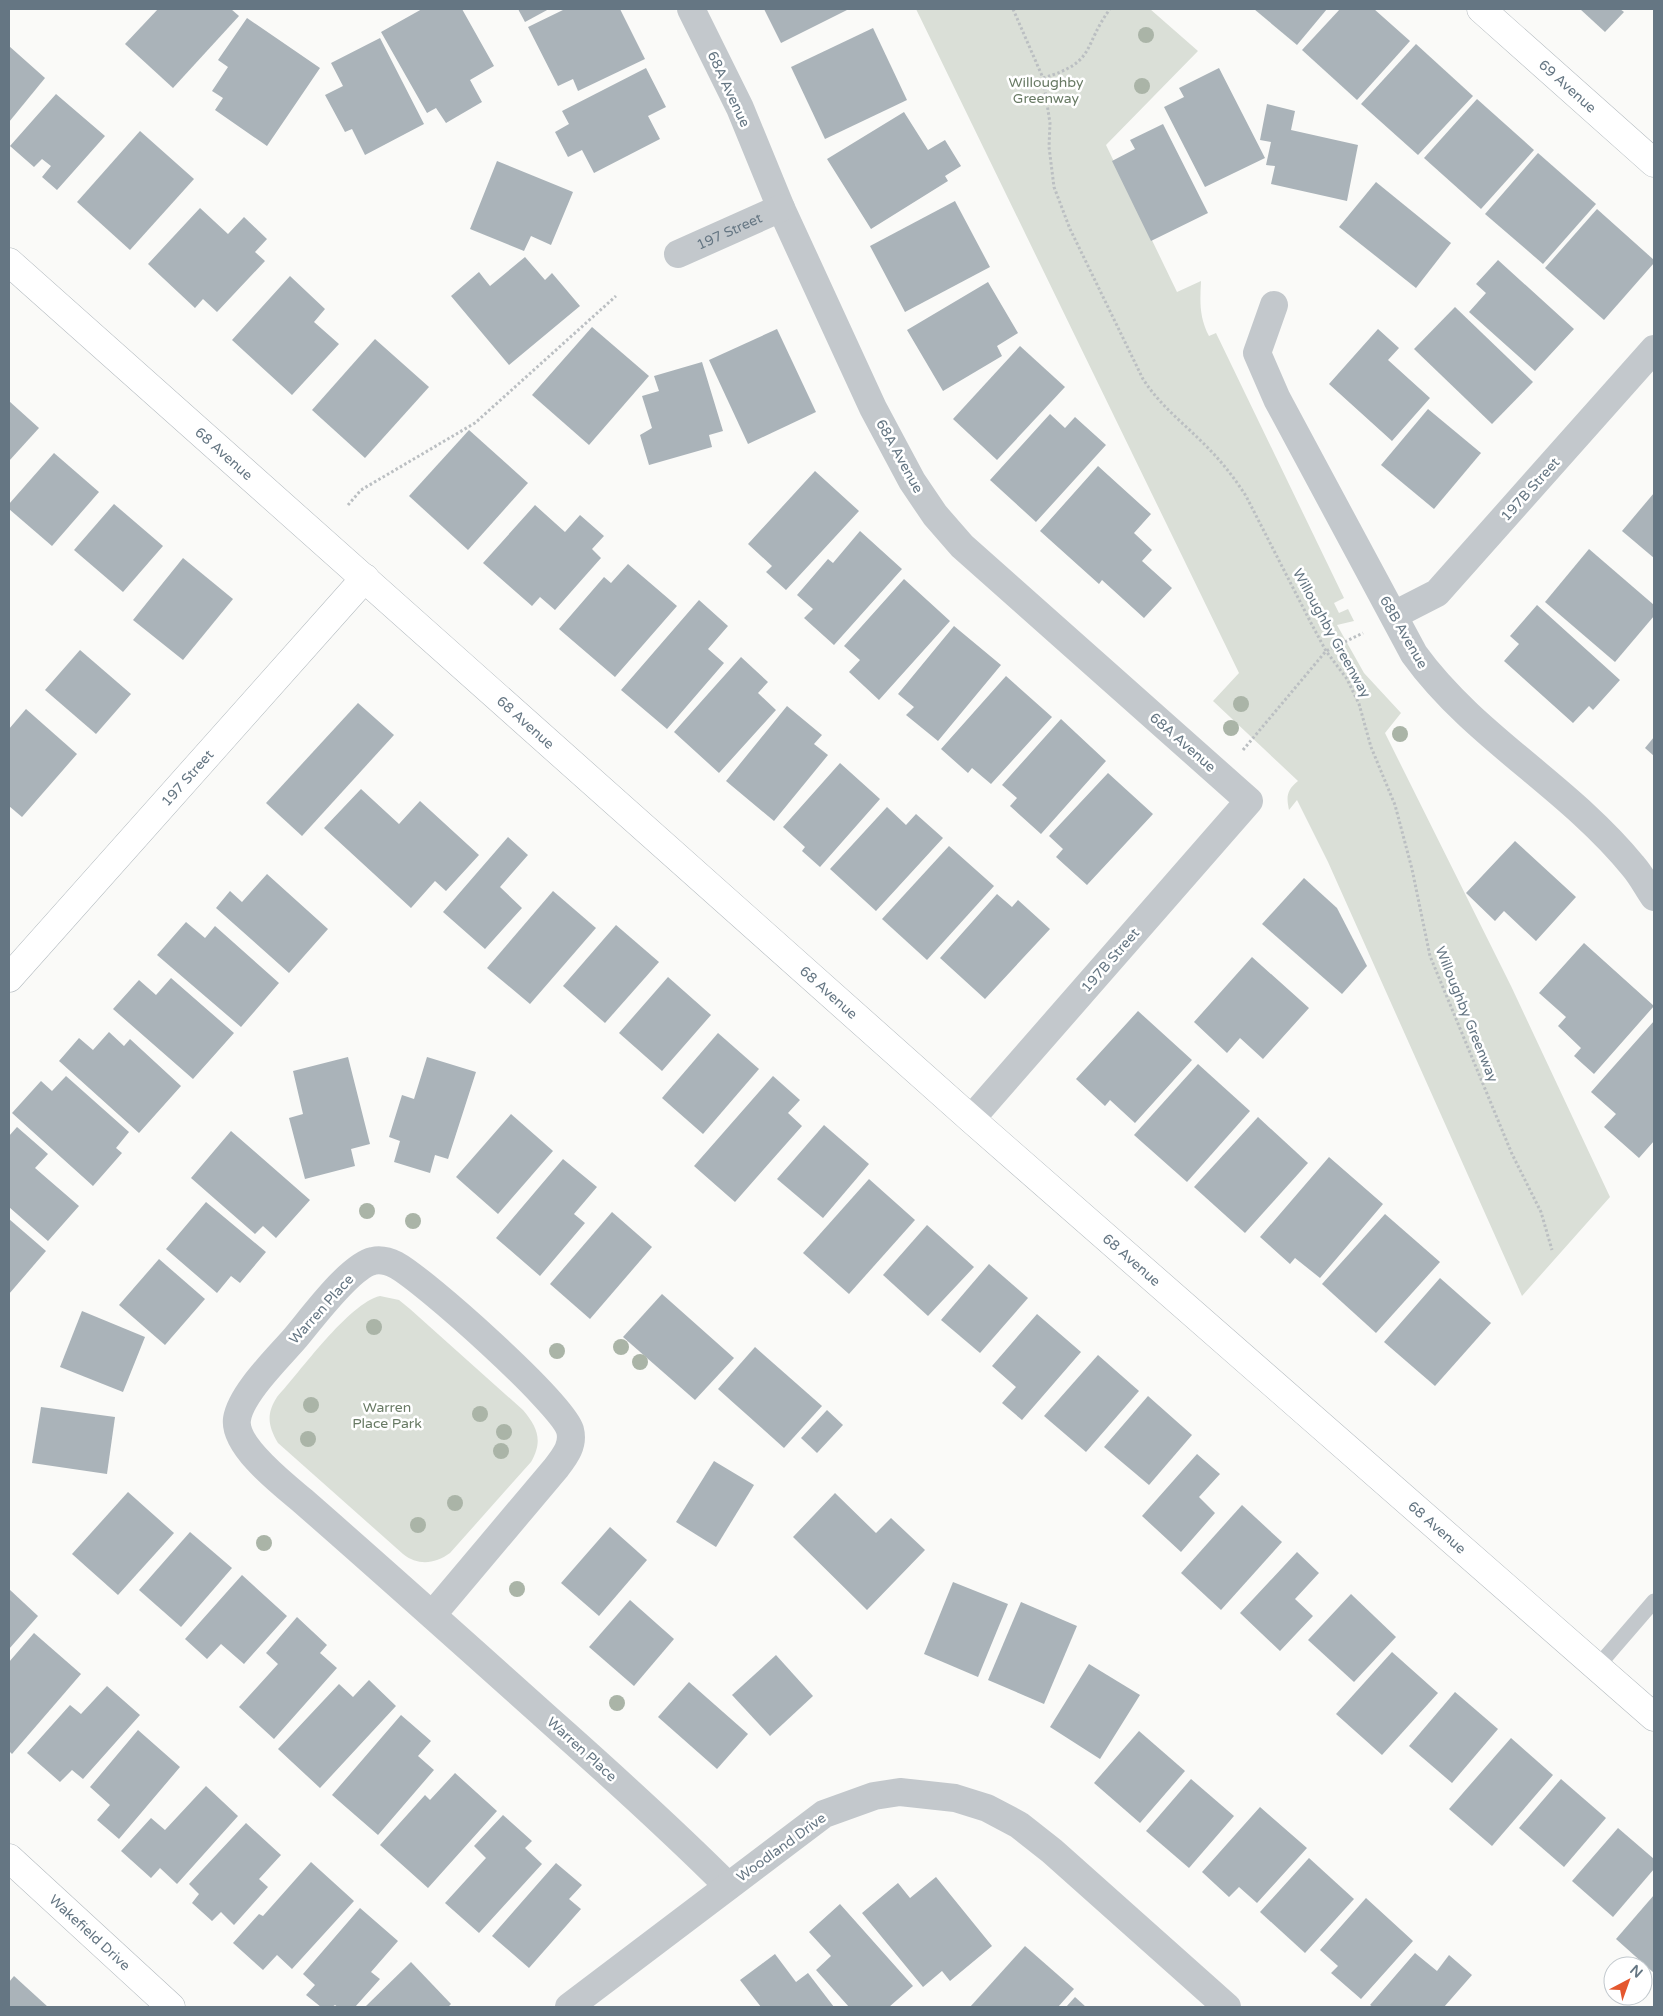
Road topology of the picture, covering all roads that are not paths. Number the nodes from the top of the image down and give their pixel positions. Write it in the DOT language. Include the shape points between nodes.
graph roads {
  1 [pos="690,9"];
  2 [pos="1481,9"];
  3 [pos="1654,163"];
  4 [pos="781,208"];
  5 [pos="678,254"];
  6 [pos="9,262"];
  7 [pos="1274,305"];
  8 [pos="1654,348"];
  9 [pos="365,578"];
  10 [pos="1394,615"];
  11 [pos="1249,801"];
  12 [pos="1654,897"];
  13 [pos="9,978"];
  14 [pos="971,1119"];
  15 [pos="1654,1601"];
  16 [pos="433,1614"];
  17 [pos="1598,1667"];
  18 [pos="1654,1717"];
  19 [pos="9,1858"];
  20 [pos="728,1886"];
  21 [pos="171,2007"];
  22 [pos="569,2007"];
  23 [pos="1227,2007"];
  1 -- 4 [label="street, 68A Avenue" via="740,108"];
  2 -- 3 [label="street, 69 Avenue"];
  4 -- 5 [label="street, 197 Street"];
  4 -- 11 [label="street, 68A Avenue" via="873,408 912,481 935,515 975,558"];
  6 -- 9 [label="street, 68 Avenue"];
  7 -- 10 [label="street, 68B Avenue" via="1257,353 1277,399"];
  8 -- 10 [label="street, 197B Street" via="1437,593"];
  9 -- 13 [label="street, 197 Street"];
  9 -- 14 [label="street, 68 Avenue"];
  10 -- 12 [label="street, 68B Avenue" via="1414,654 1434,681 1608,838"];
  11 -- 14 [label="street, 197B Street"];
  14 -- 17 [label="street, 68 Avenue"];
  15 -- 17 [label="lane"];
  16 -- 16 [label="street, Warren Place" via="556,1468 566,1454 571,1436 569,1426 551,1401 424,1286 397,1265 374,1261 365,1263 341,1285 275,1361 247,1397 240,1410 237,1427 240,1438 255,1457"];
  16 -- 20 [label="street, Warren Place"];
  17 -- 18 [label="street, 68 Avenue"];
  19 -- 21 [label="street, Wakefield Drive"];
  20 -- 22 [label="street, Woodland Drive"];
  20 -- 23 [label="street, Woodland Drive" via="824,1814 847,1805 900,1792 955,1798 987,1808 1046,1846"];
}
